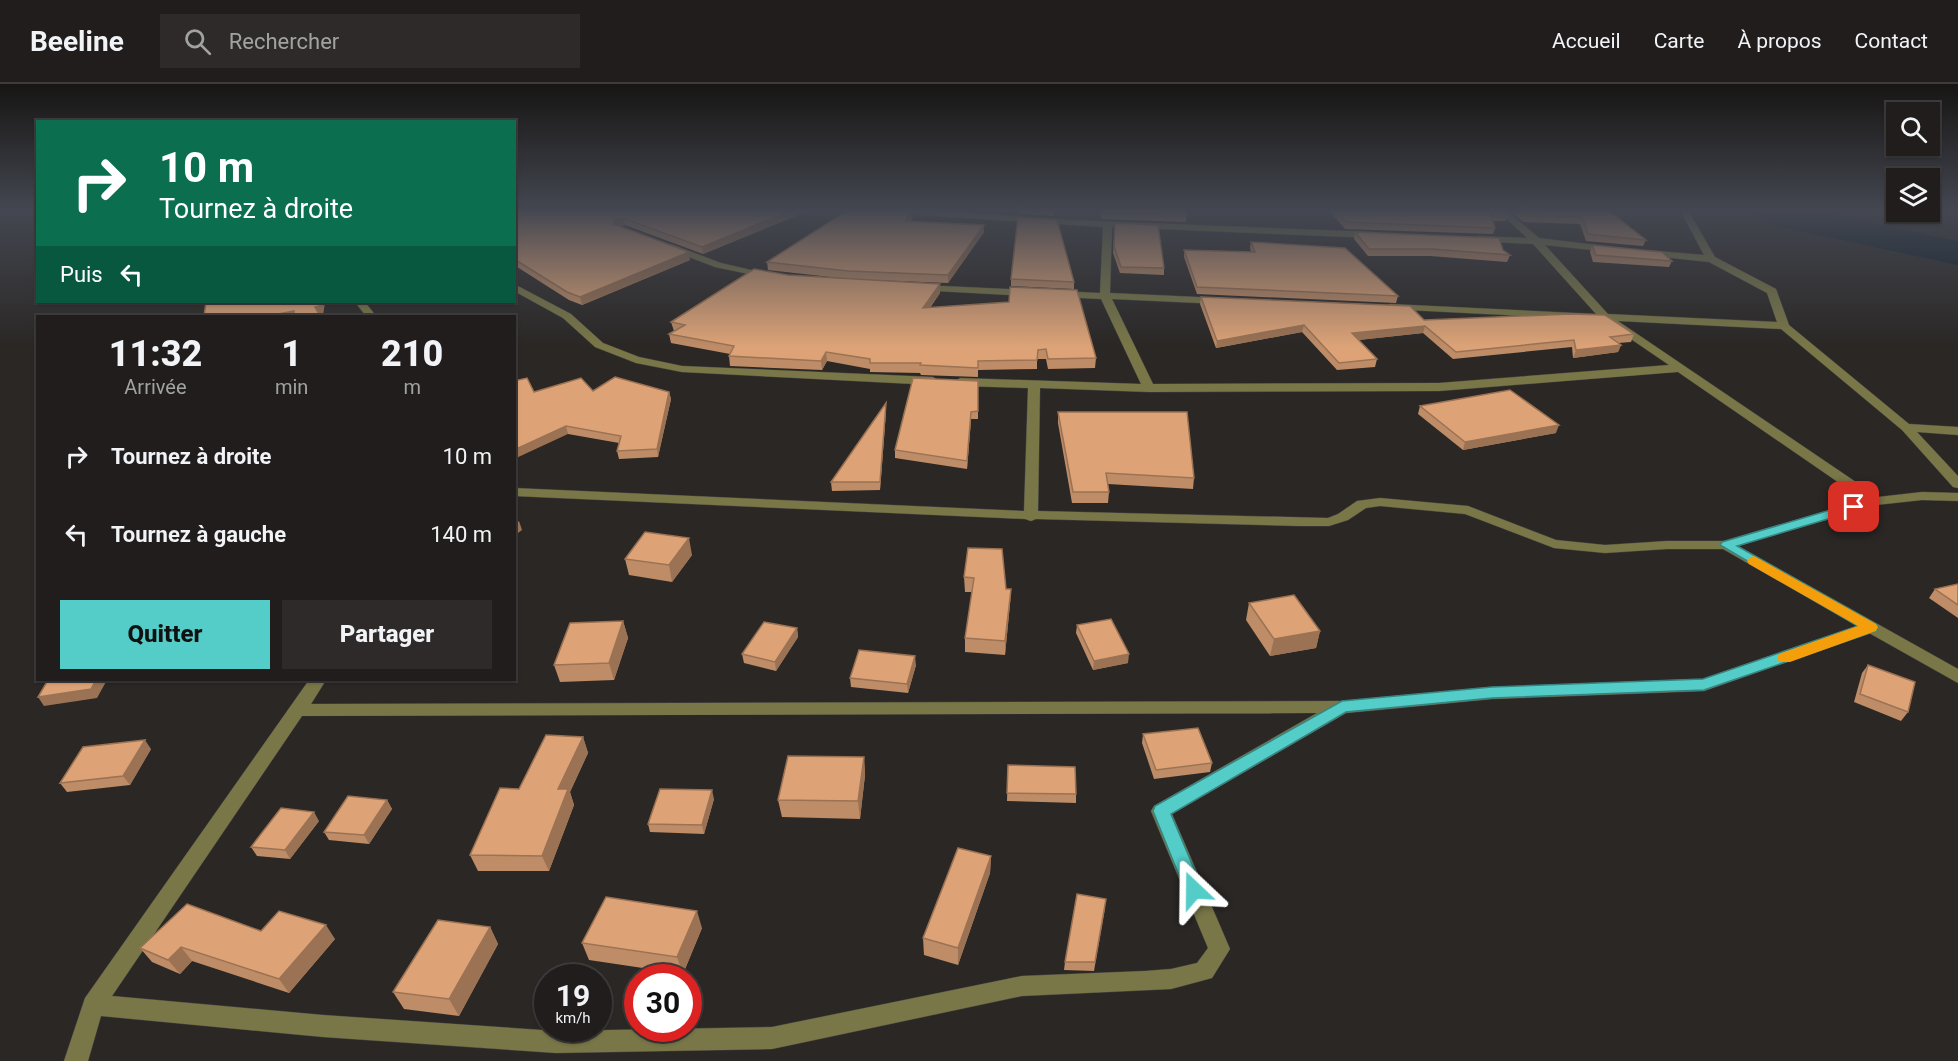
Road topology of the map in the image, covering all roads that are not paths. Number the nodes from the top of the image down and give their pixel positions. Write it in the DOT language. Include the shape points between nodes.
graph roads {
  1 [pos="693,256"];
  2 [pos="1107,256"];
  3 [pos="1549,256"];
  4 [pos="1677,256"];
  5 [pos="1709,256"];
  6 [pos="1711,259"];
  7 [pos="779,277"];
  8 [pos="906,287"];
  9 [pos="516,288"];
  10 [pos="1035,293"];
  11 [pos="1047,294"];
  12 [pos="1105,296"];
  13 [pos="1237,301"];
  14 [pos="361,303"];
  15 [pos="1380,306"];
  16 [pos="370,315"];
  17 [pos="1605,317"];
  18 [pos="1784,326"];
  19 [pos="1680,368"];
  20 [pos="1034,386"];
  21 [pos="1149,388"];
  22 [pos="1906,427"];
  23 [pos="1958,431"];
  24 [pos="1958,484"];
  25 [pos="516,492"];
  26 [pos="1958,496"];
  27 [pos="1875,501"];
  28 [pos="1031,517"];
  29 [pos="1726,545"];
  30 [pos="1871,627"];
  31 [pos="1958,676"];
  32 [pos="317,681"];
  33 [pos="1342,707"];
  34 [pos="297,710"];
  35 [pos="93,1005"];
  36 [pos="76,1061"];
  1 -- 7 [label="street" via="718,265"];
  2 -- 12 [label="street"];
  3 -- 17 [label="street"];
  4 -- 6 [label="street"];
  5 -- 6 [label="street"];
  6 -- 18 [label="street" via="1772,291"];
  8 -- 10 [label="street"];
  9 -- 20 [label="street" via="567,316 599,345 636,360 682,369"];
  11 -- 12 [label="street"];
  12 -- 13 [label="street"];
  12 -- 21 [label="street"];
  14 -- 16 [label="street"];
  15 -- 17 [label="street"];
  17 -- 18 [label="street"];
  17 -- 19 [label="street"];
  18 -- 22 [label="street"];
  19 -- 21 [label="street" via="1439,387"];
  19 -- 27 [label="street"];
  20 -- 21 [label="street"];
  20 -- 28 [label="street"];
  22 -- 23 [label="street"];
  22 -- 24 [label="street"];
  25 -- 28 [label="street"];
  26 -- 27 [label="street"];
  27 -- 29 [label="street"];
  28 -- 29 [label="street" via="1329,522 1362,504 1380,502 1468,510 1554,544 1605,549"];
  29 -- 30 [label="street"];
  30 -- 31 [label="street"];
  30 -- 33 [label="street" via="1704,685 1492,693"];
  32 -- 34 [label="street"];
  33 -- 34 [label="street"];
  33 -- 35 [label="street" via="1161,811 1219,949 1204,971 1171,979 1022,986 772,1038 556,1042"];
  34 -- 35 [label="street"];
  35 -- 36 [label="street"];
}
